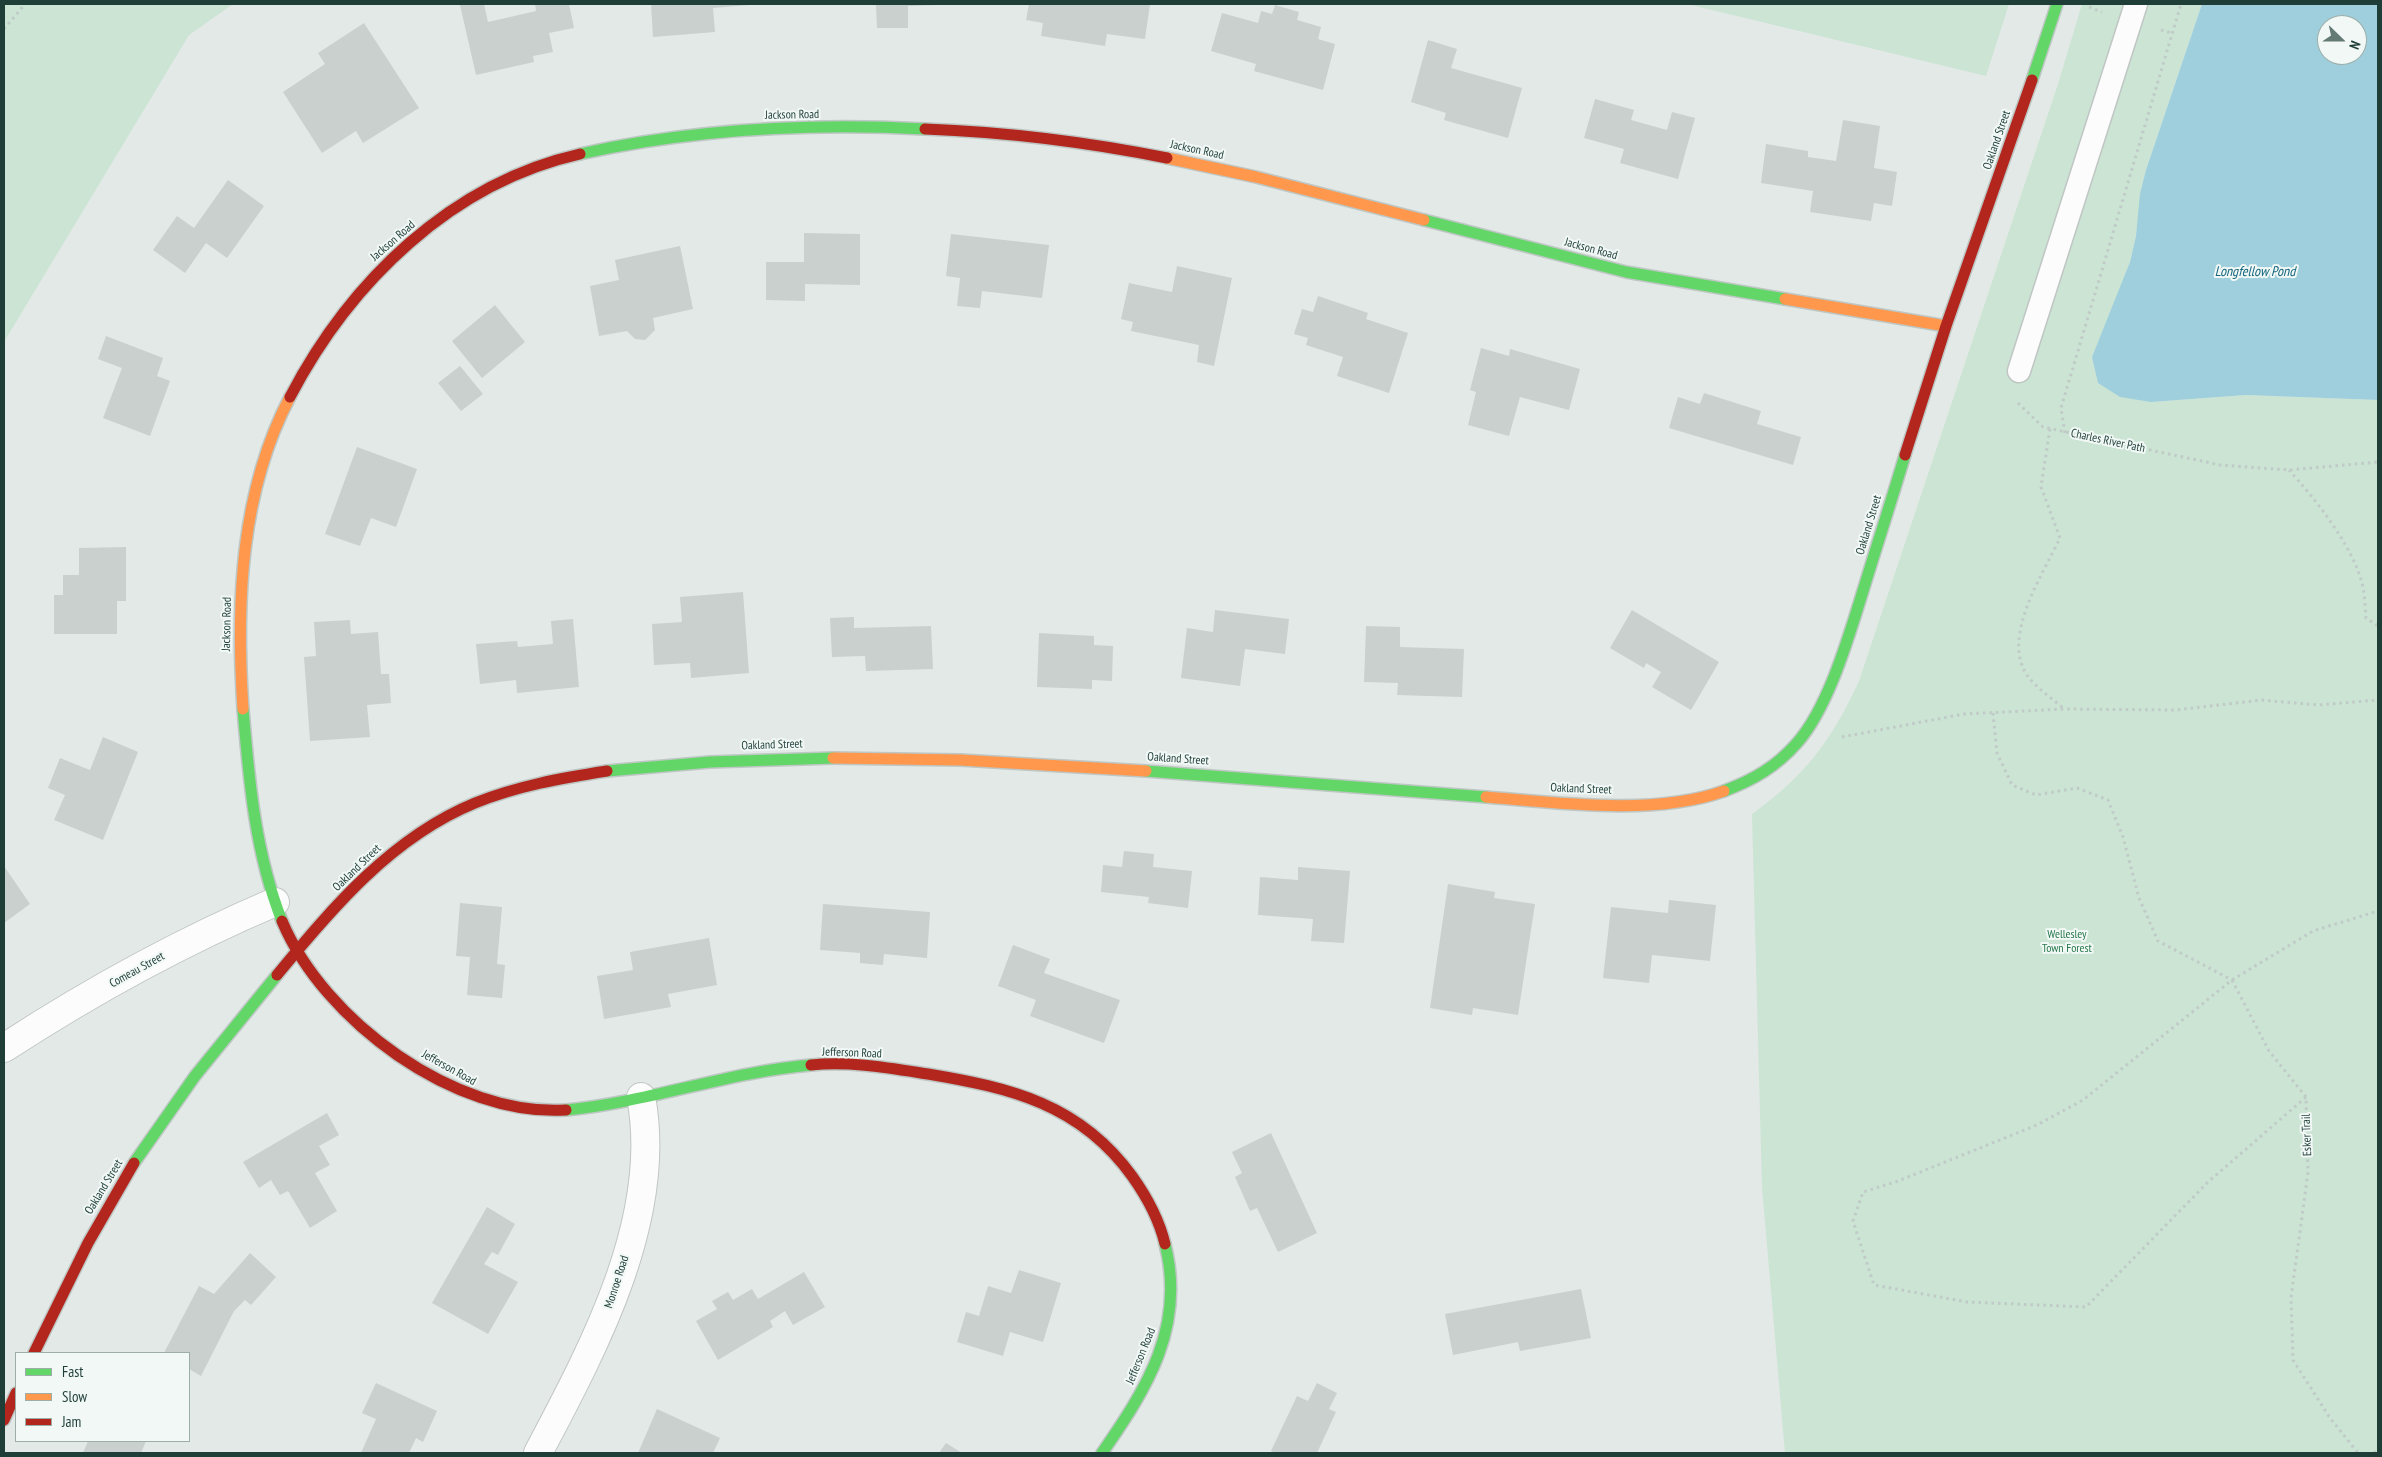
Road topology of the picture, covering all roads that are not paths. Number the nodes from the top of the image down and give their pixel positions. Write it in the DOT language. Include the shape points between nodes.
graph roads {
  1 [pos="2057,4"];
  2 [pos="2136,4"];
  3 [pos="1946,326"];
  4 [pos="2018,371"];
  5 [pos="275,902"];
  6 [pos="297,951"];
  7 [pos="4,1048"];
  8 [pos="641,1097"];
  9 [pos="34,1352"];
  10 [pos="15,1395"];
  11 [pos="4,1420"];
  12 [pos="538,1453"];
  13 [pos="1102,1453"];
  1 -- 3 [label="street, Oakland Street"];
  2 -- 4 [label="lane"];
  3 -- 5 [label="street, Jackson Road" via="1634,274 1289,184 1149,154 1032,136 922,129 759,129 582,152 495,184 419,236 371,279 327,330 293,388 257,484 246,546 240,648 243,718 255,817"];
  3 -- 6 [label="street, Oakland Street" via="1850,632 1827,688 1809,724 1787,755 1753,779 1695,798 1648,804 1564,803 1088,766 966,760 747,759 633,768 527,786 467,805 442,818 374,866"];
  5 -- 6 [label="street, Jackson Road"];
  5 -- 7 [label="street, Comeau Street" via="164,955"];
  6 -- 8 [label="street, Jefferson Road" via="327,993 347,1013 410,1063 458,1091 502,1105 548,1111 601,1106"];
  6 -- 9 [label="street, Oakland Street" via="152,1135 97,1226"];
  8 -- 12 [label="street, Monroe Road" via="647,1135 646,1156 640,1198 623,1266 597,1337"];
  8 -- 13 [label="street, Jefferson Road" via="796,1066 870,1066 998,1086 1047,1103 1080,1122 1122,1161 1142,1190 1166,1240 1170,1269 1168,1325 1158,1356 1142,1392"];
  10 -- 11 [label="street"];
}
